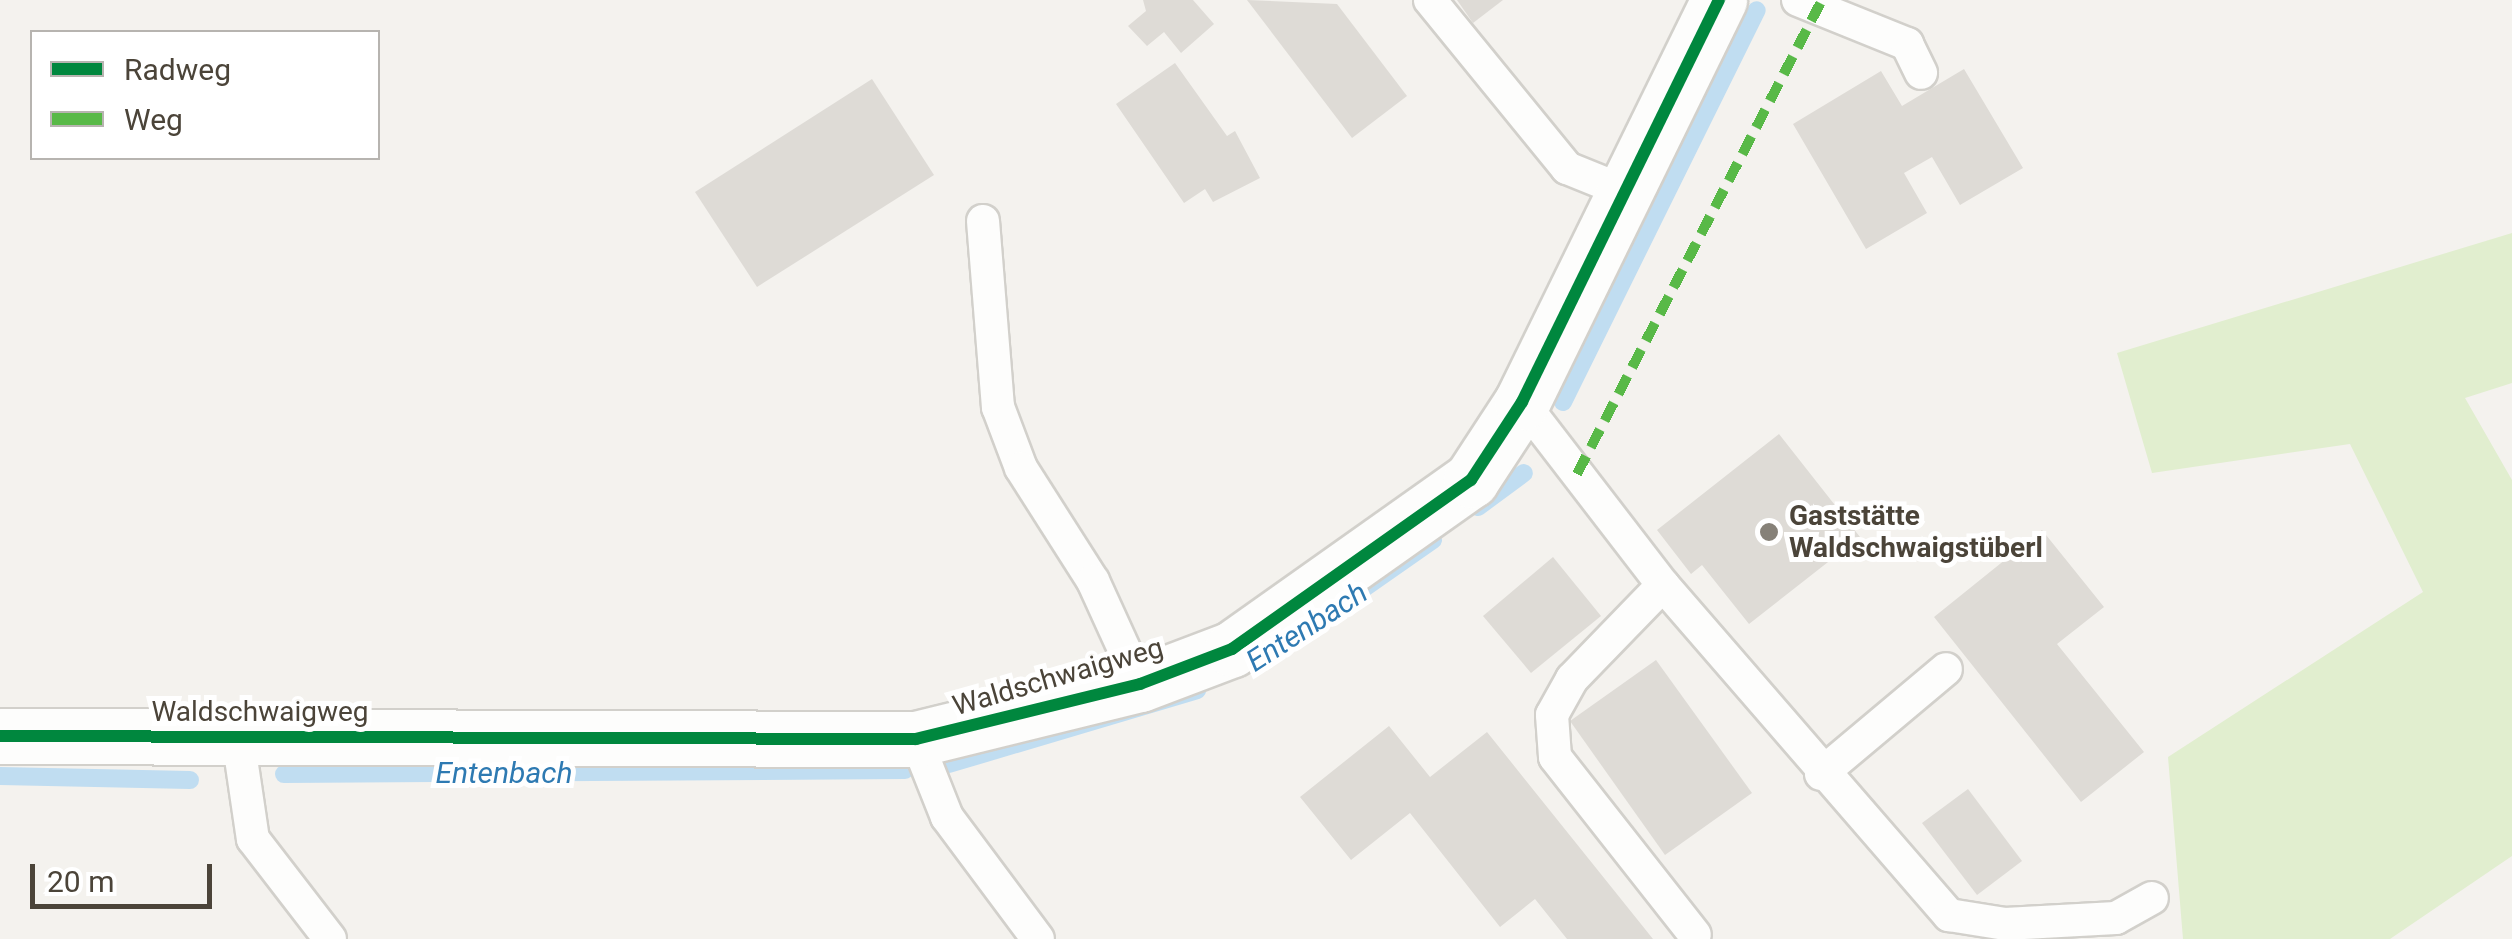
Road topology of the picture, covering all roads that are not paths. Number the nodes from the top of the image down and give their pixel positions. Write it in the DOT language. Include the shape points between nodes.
graph roads {
  1 [pos="1430,0"];
  2 [pos="1719,0"];
  3 [pos="1798,0"];
  4 [pos="1921,73"];
  5 [pos="1618,189"];
  6 [pos="983,221"];
  7 [pos="1522,402"];
  8 [pos="1664,585"];
  9 [pos="1946,669"];
  10 [pos="1140,684"];
  11 [pos="0,736"];
  12 [pos="238,738"];
  13 [pos="916,739"];
  14 [pos="1821,774"];
  15 [pos="2152,898"];
  16 [pos="1695,935"];
  17 [pos="330,939"];
  18 [pos="1038,939"];
  1 -- 5 [label="lane" via="1566,168"];
  2 -- 5 [label="street, Waldschwaigweg"];
  3 -- 4 [label="lane" via="1907,44"];
  5 -- 7 [label="street, Waldschwaigweg"];
  6 -- 10 [label="lane" via="998,407 1021,468 1093,580"];
  7 -- 8 [label="lane"];
  7 -- 10 [label="street, Waldschwaigweg" via="1470,480 1232,649"];
  8 -- 14 [label="lane"];
  8 -- 16 [label="lane" via="1572,679 1552,714 1555,757"];
  9 -- 14 [label="lane"];
  10 -- 13 [label="street, Waldschwaigweg"];
  11 -- 12 [label="street, Waldschwaigweg"];
  12 -- 13 [label="street, Waldschwaigweg"];
  12 -- 17 [label="lane" via="253,839"];
  13 -- 18 [label="lane" via="947,816"];
  14 -- 15 [label="lane" via="1949,916 2005,924 2116,918"];
}
